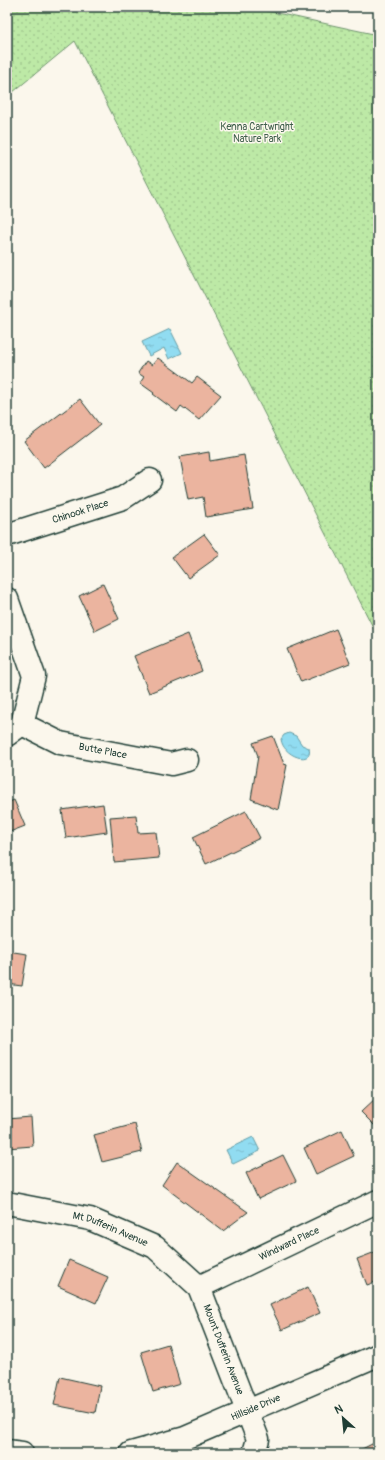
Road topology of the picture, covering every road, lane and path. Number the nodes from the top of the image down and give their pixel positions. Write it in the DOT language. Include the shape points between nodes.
graph roads {
  1 [pos="150,480"];
  2 [pos="7,535"];
  3 [pos="7,599"];
  4 [pos="15,729"];
  5 [pos="187,760"];
  6 [pos="378,1201"];
  7 [pos="7,1203"];
  8 [pos="199,1287"];
  9 [pos="378,1355"];
  10 [pos="248,1412"];
  11 [pos="7,1451"];
  12 [pos="22,1453"];
  13 [pos="130,1453"];
  14 [pos="254,1453"];
  1 -- 2 [label="street, Chinook Place" via="123,498"];
  3 -- 4 [label="street" via="34,676"];
  4 -- 5 [label="street, Butte Place" via="60,743 170,764"];
  6 -- 8 [label="street, Windward Place"];
  7 -- 8 [label="street, Mt Dufferin Avenue" via="90,1219 156,1247"];
  8 -- 10 [label="street, Mount Dufferin Avenue"];
  9 -- 10 [label="street, Hillside Drive"];
  10 -- 13 [label="street, Hillside Drive" via="185,1438"];
  10 -- 14 [label="street, Mount Dufferin Avenue" via="258,1439"];
  11 -- 12 [label="street"];
}
